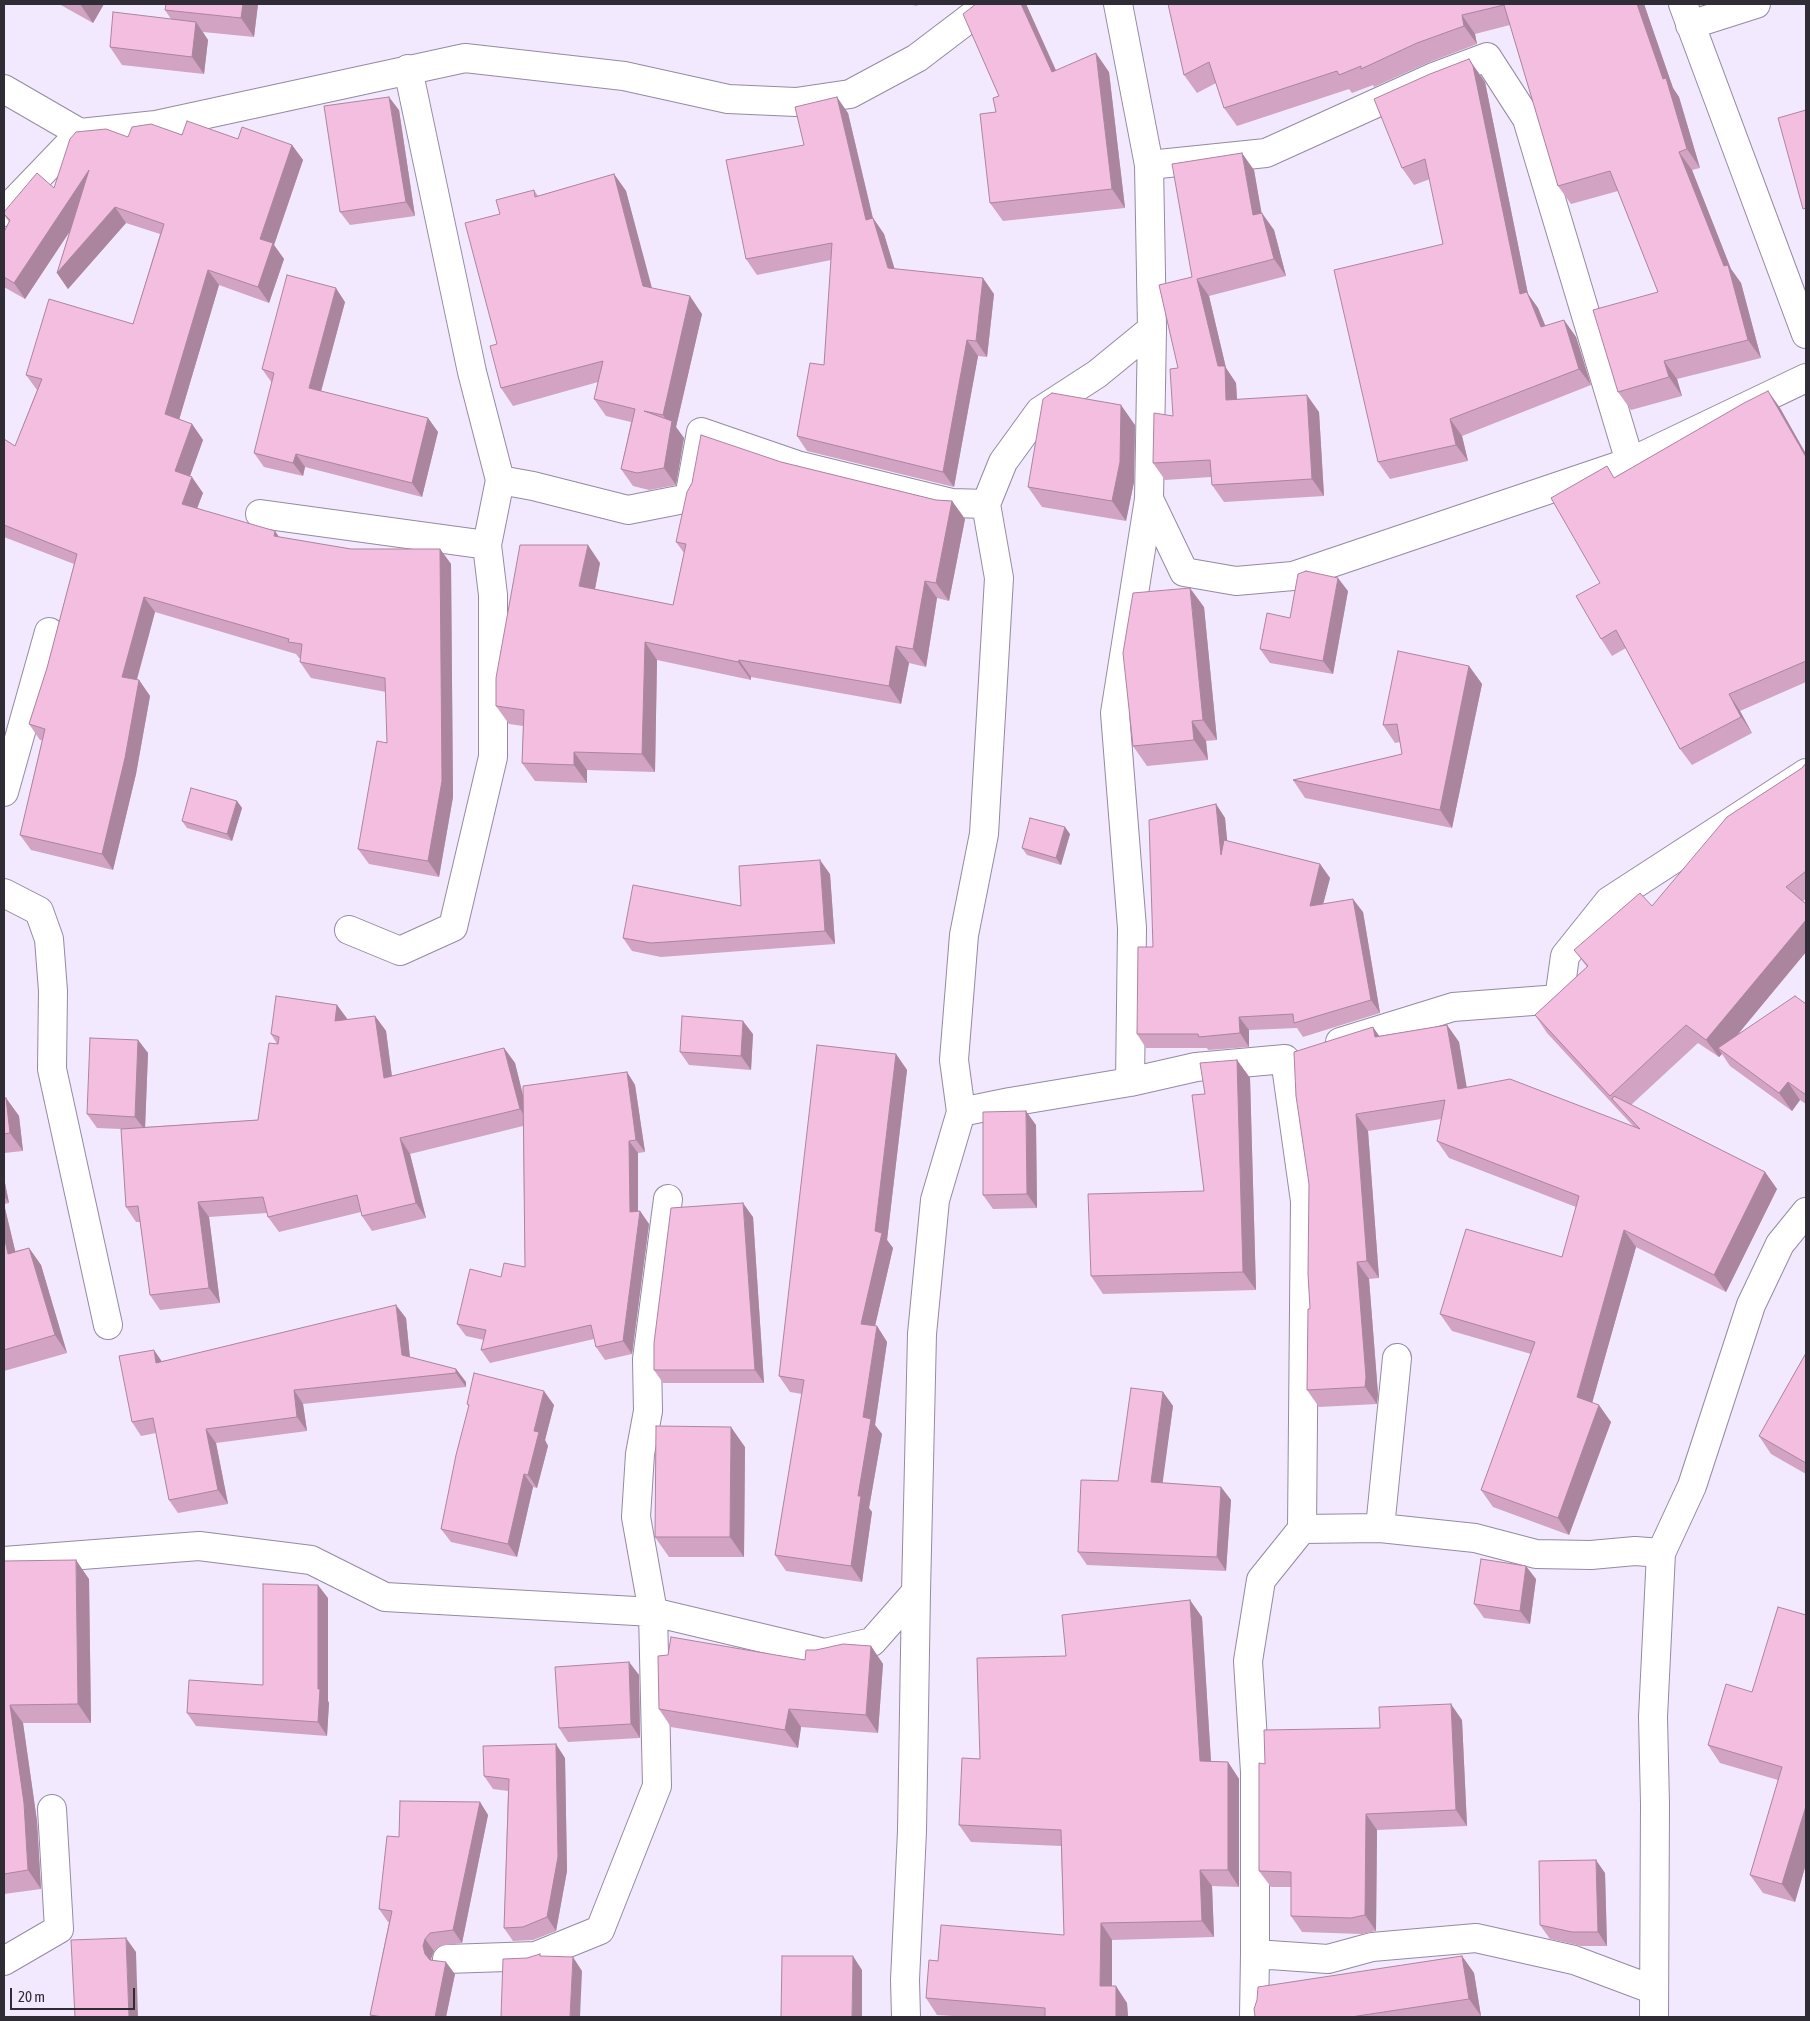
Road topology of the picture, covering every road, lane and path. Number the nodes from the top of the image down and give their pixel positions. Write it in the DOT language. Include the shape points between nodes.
graph roads {
  1 [pos="988,4"];
  2 [pos="1118,4"];
  3 [pos="1756,4"];
  4 [pos="1686,14"];
  5 [pos="408,69"];
  6 [pos="4,89"];
  7 [pos="80,133"];
  8 [pos="1149,165"];
  9 [pos="4,212"];
  10 [pos="1152,329"];
  11 [pos="1806,334"];
  12 [pos="1806,378"];
  13 [pos="1630,462"];
  14 [pos="500,480"];
  15 [pos="1149,499"];
  16 [pos="986,504"];
  17 [pos="260,514"];
  18 [pos="487,545"];
  19 [pos="49,632"];
  20 [pos="1806,773"];
  21 [pos="4,792"];
  22 [pos="4,893"];
  23 [pos="349,930"];
  24 [pos="1301,1054"];
  25 [pos="1130,1082"];
  26 [pos="961,1112"];
  27 [pos="668,1199"];
  28 [pos="1806,1212"];
  29 [pos="108,1325"];
  30 [pos="1397,1358"];
  31 [pos="1380,1528"];
  32 [pos="1302,1529"];
  33 [pos="1661,1553"];
  34 [pos="4,1560"];
  35 [pos="916,1592"];
  36 [pos="653,1612"];
  37 [pos="52,1809"];
  38 [pos="1255,1954"];
  39 [pos="447,1959"];
  40 [pos="4,1961"];
  41 [pos="1654,1990"];
  42 [pos="906,2017"];
  43 [pos="1254,2017"];
  44 [pos="1654,2017"];
  1 -- 5 [label="street" via="917,58 850,94 796,102 728,99 624,76 465,58"];
  2 -- 8 [label="street"];
  3 -- 4 [label="street"];
  4 -- 11 [label="street"];
  5 -- 7 [label="street" via="156,125"];
  5 -- 14 [label="street" via="472,372"];
  6 -- 7 [label="street"];
  7 -- 9 [label="street"];
  8 -- 10 [label="street"];
  8 -- 13 [label="street" via="1266,153 1436,76 1487,57 1527,119"];
  10 -- 15 [label="street"];
  10 -- 16 [label="street" via="1097,374 1040,411 1003,462"];
  12 -- 13 [label="street"];
  13 -- 15 [label="street" via="1293,576 1236,581 1184,572"];
  14 -- 16 [label="street" via="628,510 689,498 701,432 797,466 952,502"];
  14 -- 18 [label="street"];
  15 -- 25 [label="street" via="1115,712 1132,928"];
  16 -- 26 [label="street" via="999,578 984,834 964,934 954,1060"];
  17 -- 18 [label="street"];
  18 -- 23 [label="street" via="493,595 493,757 453,928 400,951"];
  19 -- 21 [label="street"];
  20 -- 24 [label="street" via="1609,901 1565,956 1559,999 1453,1007"];
  22 -- 29 [label="street" via="39,911 50,939 52,1069"];
  24 -- 25 [label="street" via="1196,1066"];
  24 -- 32 [label="street" via="1305,1201"];
  25 -- 26 [label="street"];
  26 -- 35 [label="street" via="935,1200 923,1325"];
  27 -- 36 [label="street" via="647,1359 648,1412 640,1454 636,1518"];
  28 -- 33 [label="street" via="1780,1244 1751,1305 1692,1486"];
  30 -- 31 [label="street"];
  31 -- 32 [label="street"];
  31 -- 33 [label="street" via="1475,1538 1536,1554"];
  32 -- 38 [label="street" via="1261,1580 1248,1661 1255,1772"];
  33 -- 41 [label="street" via="1653,1717"];
  34 -- 36 [label="street" via="199,1546 311,1560 385,1597"];
  35 -- 36 [label="street" via="872,1642 825,1654"];
  35 -- 42 [label="street"];
  36 -- 39 [label="street" via="657,1786 600,1930 536,1956"];
  37 -- 40 [label="street" via="59,1929"];
  38 -- 41 [label="street" via="1328,1960 1372,1947 1476,1938 1574,1960"];
  38 -- 43 [label="street"];
  41 -- 44 [label="street"];
}
